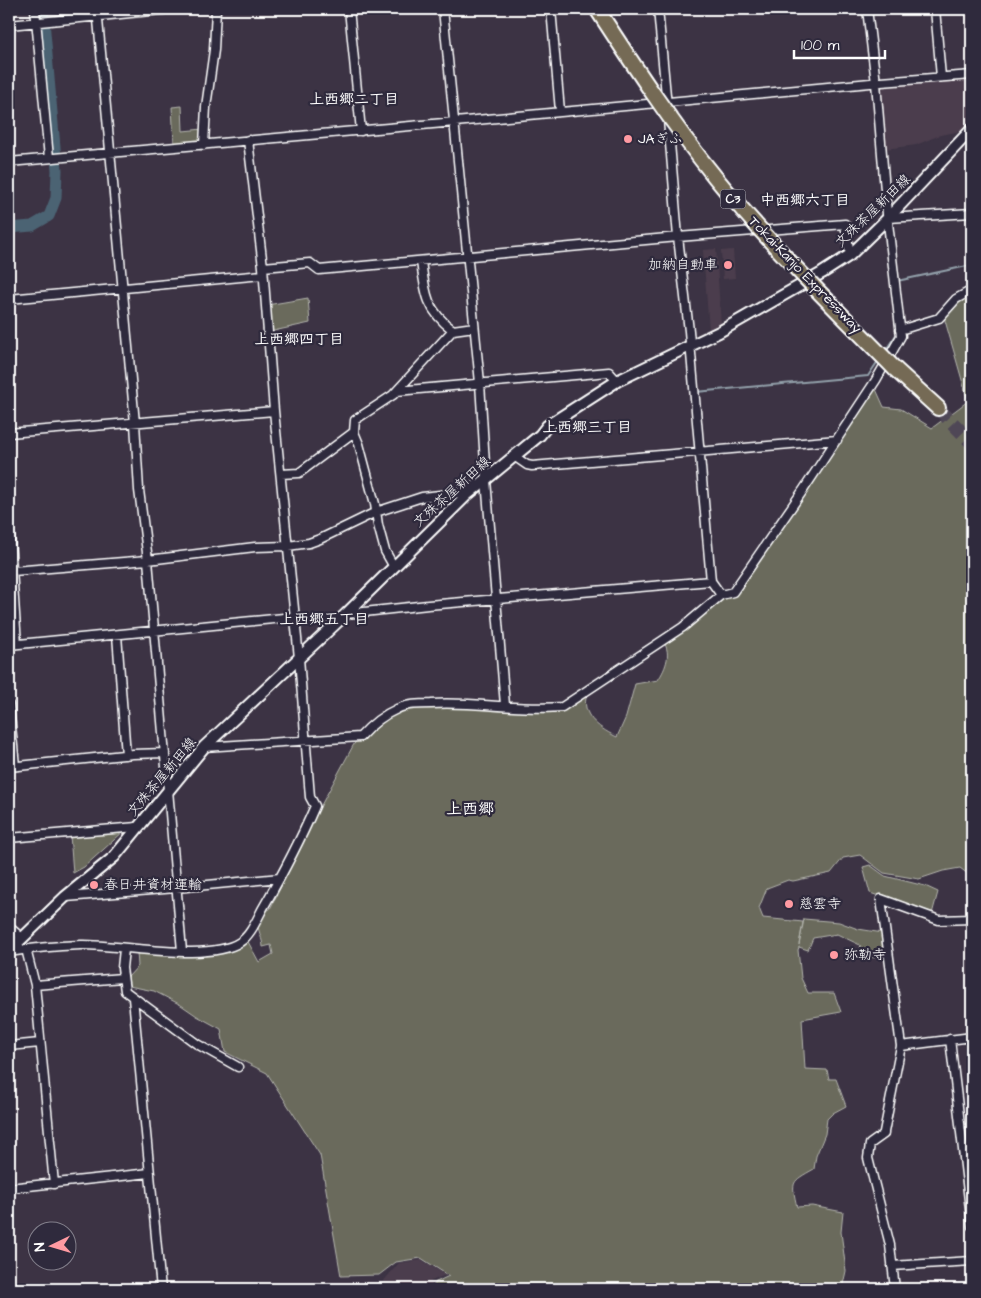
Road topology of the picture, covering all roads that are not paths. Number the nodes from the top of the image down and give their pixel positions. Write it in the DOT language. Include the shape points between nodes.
graph roads {
  1 [pos="35,9"];
  2 [pos="171,9"];
  3 [pos="216,9"];
  4 [pos="349,9"];
  5 [pos="443,9"];
  6 [pos="551,9"];
  7 [pos="597,9"];
  8 [pos="658,9"];
  9 [pos="867,9"];
  10 [pos="935,9"];
  11 [pos="97,13"];
  12 [pos="38,22"];
  13 [pos="9,25"];
  14 [pos="972,75"];
  15 [pos="941,77"];
  16 [pos="876,83"];
  17 [pos="667,103"];
  18 [pos="560,111"];
  19 [pos="454,122"];
  20 [pos="972,129"];
  21 [pos="361,131"];
  22 [pos="248,140"];
  23 [pos="204,145"];
  24 [pos="110,154"];
  25 [pos="54,158"];
  26 [pos="9,162"];
  27 [pos="972,213"];
  28 [pos="888,218"];
  29 [pos="678,237"];
  30 [pos="850,255"];
  31 [pos="468,256"];
  32 [pos="421,261"];
  33 [pos="263,271"];
  34 [pos="122,288"];
  35 [pos="972,290"];
  36 [pos="9,299"];
  37 [pos="474,327"];
  38 [pos="453,330"];
  39 [pos="900,330"];
  40 [pos="690,346"];
  41 [pos="617,381"];
  42 [pos="480,383"];
  43 [pos="397,391"];
  44 [pos="938,408"];
  45 [pos="274,411"];
  46 [pos="135,423"];
  47 [pos="354,432"];
  48 [pos="9,433"];
  49 [pos="837,440"];
  50 [pos="700,451"];
  51 [pos="514,456"];
  52 [pos="281,474"];
  53 [pos="486,480"];
  54 [pos="376,512"];
  55 [pos="9,524"];
  56 [pos="288,546"];
  57 [pos="148,560"];
  58 [pos="394,567"];
  59 [pos="13,571"];
  60 [pos="711,581"];
  61 [pos="721,595"];
  62 [pos="496,598"];
  63 [pos="346,614"];
  64 [pos="294,617"];
  65 [pos="154,631"];
  66 [pos="117,635"];
  67 [pos="17,644"];
  68 [pos="9,645"];
  69 [pos="299,658"];
  70 [pos="9,705"];
  71 [pos="505,705"];
  72 [pos="306,740"];
  73 [pos="204,747"];
  74 [pos="165,753"];
  75 [pos="126,755"];
  76 [pos="12,766"];
  77 [pos="168,790"];
  78 [pos="137,827"];
  79 [pos="9,838"];
  80 [pos="280,878"];
  81 [pos="176,888"];
  82 [pos="66,897"];
  83 [pos="972,919"];
  84 [pos="9,927"];
  85 [pos="22,938"];
  86 [pos="26,949"];
  87 [pos="124,949"];
  88 [pos="182,951"];
  89 [pos="9,952"];
  90 [pos="122,978"];
  91 [pos="35,985"];
  92 [pos="133,998"];
  93 [pos="972,1037"];
  94 [pos="950,1039"];
  95 [pos="40,1043"];
  96 [pos="9,1046"];
  97 [pos="901,1046"];
  98 [pos="238,1067"];
  99 [pos="150,1174"];
  100 [pos="54,1184"];
  101 [pos="9,1188"];
  102 [pos="972,1226"];
  103 [pos="972,1261"];
  104 [pos="892,1266"];
  105 [pos="161,1289"];
  106 [pos="896,1289"];
  1 -- 12 [label="street"];
  2 -- 11 [label="street"];
  3 -- 23 [label="street"];
  4 -- 21 [label="street"];
  5 -- 19 [label="street"];
  6 -- 18 [label="street"];
  7 -- 44 [label="highway, Tokai-Kanjo Expressway / C3, bridge" via="676,127 715,178 798,270"];
  8 -- 17 [label="street"];
  9 -- 16 [label="street"];
  10 -- 15 [label="street"];
  11 -- 12 [label="street"];
  11 -- 24 [label="street"];
  12 -- 13 [label="street"];
  12 -- 25 [label="street"];
  14 -- 15 [label="street"];
  15 -- 16 [label="street"];
  16 -- 17 [label="street"];
  16 -- 28 [label="street"];
  17 -- 18 [label="street"];
  17 -- 29 [label="street"];
  18 -- 19 [label="street"];
  19 -- 21 [label="street"];
  19 -- 31 [label="street"];
  20 -- 28 [label="main road, 文殊茶屋新田線"];
  21 -- 22 [label="street"];
  22 -- 23 [label="street"];
  22 -- 33 [label="street"];
  23 -- 24 [label="street"];
  24 -- 25 [label="street"];
  24 -- 34 [label="street"];
  25 -- 26 [label="street"];
  27 -- 28 [label="street"];
  28 -- 30 [label="main road, 文殊茶屋新田線"];
  28 -- 39 [label="street"];
  29 -- 30 [label="street" via="845,224"];
  29 -- 31 [label="street"];
  29 -- 40 [label="street"];
  30 -- 40 [label="main road, 文殊茶屋新田線"];
  31 -- 32 [label="street"];
  31 -- 37 [label="street"];
  32 -- 33 [label="street" via="319,270 310,263"];
  32 -- 38 [label="street" via="430,307"];
  33 -- 34 [label="street"];
  33 -- 45 [label="street"];
  34 -- 36 [label="street"];
  34 -- 46 [label="street"];
  35 -- 39 [label="street" via="956,299 939,318"];
  37 -- 38 [label="street"];
  37 -- 42 [label="street"];
  38 -- 43 [label="street"];
  39 -- 49 [label="street" via="901,336 876,380"];
  40 -- 41 [label="main road, 文殊茶屋新田線"];
  40 -- 50 [label="street"];
  41 -- 42 [label="street" via="609,372"];
  41 -- 51 [label="main road, 文殊茶屋新田線" via="547,426"];
  42 -- 43 [label="street"];
  42 -- 53 [label="street"];
  43 -- 47 [label="street" via="355,420"];
  45 -- 46 [label="street"];
  45 -- 52 [label="street"];
  46 -- 48 [label="street"];
  46 -- 57 [label="street"];
  47 -- 52 [label="street" via="298,473"];
  47 -- 54 [label="street"];
  49 -- 50 [label="street"];
  49 -- 61 [label="street" via="733,592"];
  50 -- 51 [label="street" via="532,466"];
  50 -- 60 [label="street"];
  51 -- 53 [label="main road, 文殊茶屋新田線"];
  52 -- 56 [label="street"];
  53 -- 54 [label="street" via="458,493 422,497"];
  53 -- 58 [label="main road, 文殊茶屋新田線"];
  53 -- 62 [label="street"];
  54 -- 56 [label="street" via="320,539"];
  54 -- 58 [label="street" via="385,551"];
  55 -- 59 [label="street"];
  56 -- 57 [label="street"];
  56 -- 64 [label="street"];
  57 -- 59 [label="street"];
  57 -- 65 [label="street"];
  58 -- 63 [label="main road, 文殊茶屋新田線"];
  59 -- 67 [label="street"];
  60 -- 61 [label="street"];
  60 -- 62 [label="street"];
  61 -- 71 [label="street" via="684,627 562,707 542,709"];
  62 -- 63 [label="street"];
  62 -- 71 [label="street"];
  63 -- 69 [label="main road, 文殊茶屋新田線"];
  64 -- 65 [label="street"];
  64 -- 69 [label="street"];
  65 -- 66 [label="street"];
  65 -- 74 [label="street"];
  66 -- 67 [label="street"];
  66 -- 75 [label="street"];
  67 -- 68 [label="street"];
  69 -- 72 [label="street"];
  69 -- 73 [label="main road, 文殊茶屋新田線"];
  70 -- 76 [label="street"];
  71 -- 72 [label="street" via="407,705 395,709 360,737"];
  72 -- 73 [label="street"];
  72 -- 80 [label="street" via="310,797 315,806"];
  73 -- 77 [label="main road, 文殊茶屋新田線"];
  74 -- 75 [label="street"];
  74 -- 77 [label="street"];
  75 -- 76 [label="street"];
  77 -- 78 [label="main road, 文殊茶屋新田線"];
  77 -- 81 [label="street"];
  78 -- 79 [label="street"];
  78 -- 82 [label="main road, 文殊茶屋新田線" via="114,857"];
  80 -- 81 [label="street"];
  80 -- 88 [label="street" via="242,941 222,949"];
  81 -- 82 [label="street"];
  81 -- 88 [label="street"];
  82 -- 85 [label="main road, 文殊茶屋新田線"];
  83 -- 97 [label="street" via="939,920 881,899"];
  84 -- 85 [label="street"];
  85 -- 89 [label="main road, 文殊茶屋新田線"];
  86 -- 87 [label="street" via="83,945"];
  86 -- 89 [label="street"];
  86 -- 91 [label="street"];
  87 -- 88 [label="street"];
  87 -- 90 [label="street"];
  90 -- 91 [label="street"];
  90 -- 92 [label="street" via="125,992"];
  91 -- 95 [label="street"];
  92 -- 98 [label="street" via="197,1044"];
  92 -- 99 [label="street"];
  93 -- 94 [label="street"];
  94 -- 97 [label="street"];
  94 -- 102 [label="street"];
  95 -- 96 [label="street"];
  95 -- 100 [label="street"];
  97 -- 104 [label="street" via="884,1134 870,1144 868,1158 890,1245"];
  99 -- 100 [label="street"];
  99 -- 105 [label="street"];
  100 -- 101 [label="street"];
  103 -- 104 [label="street"];
  104 -- 106 [label="street"];
}
